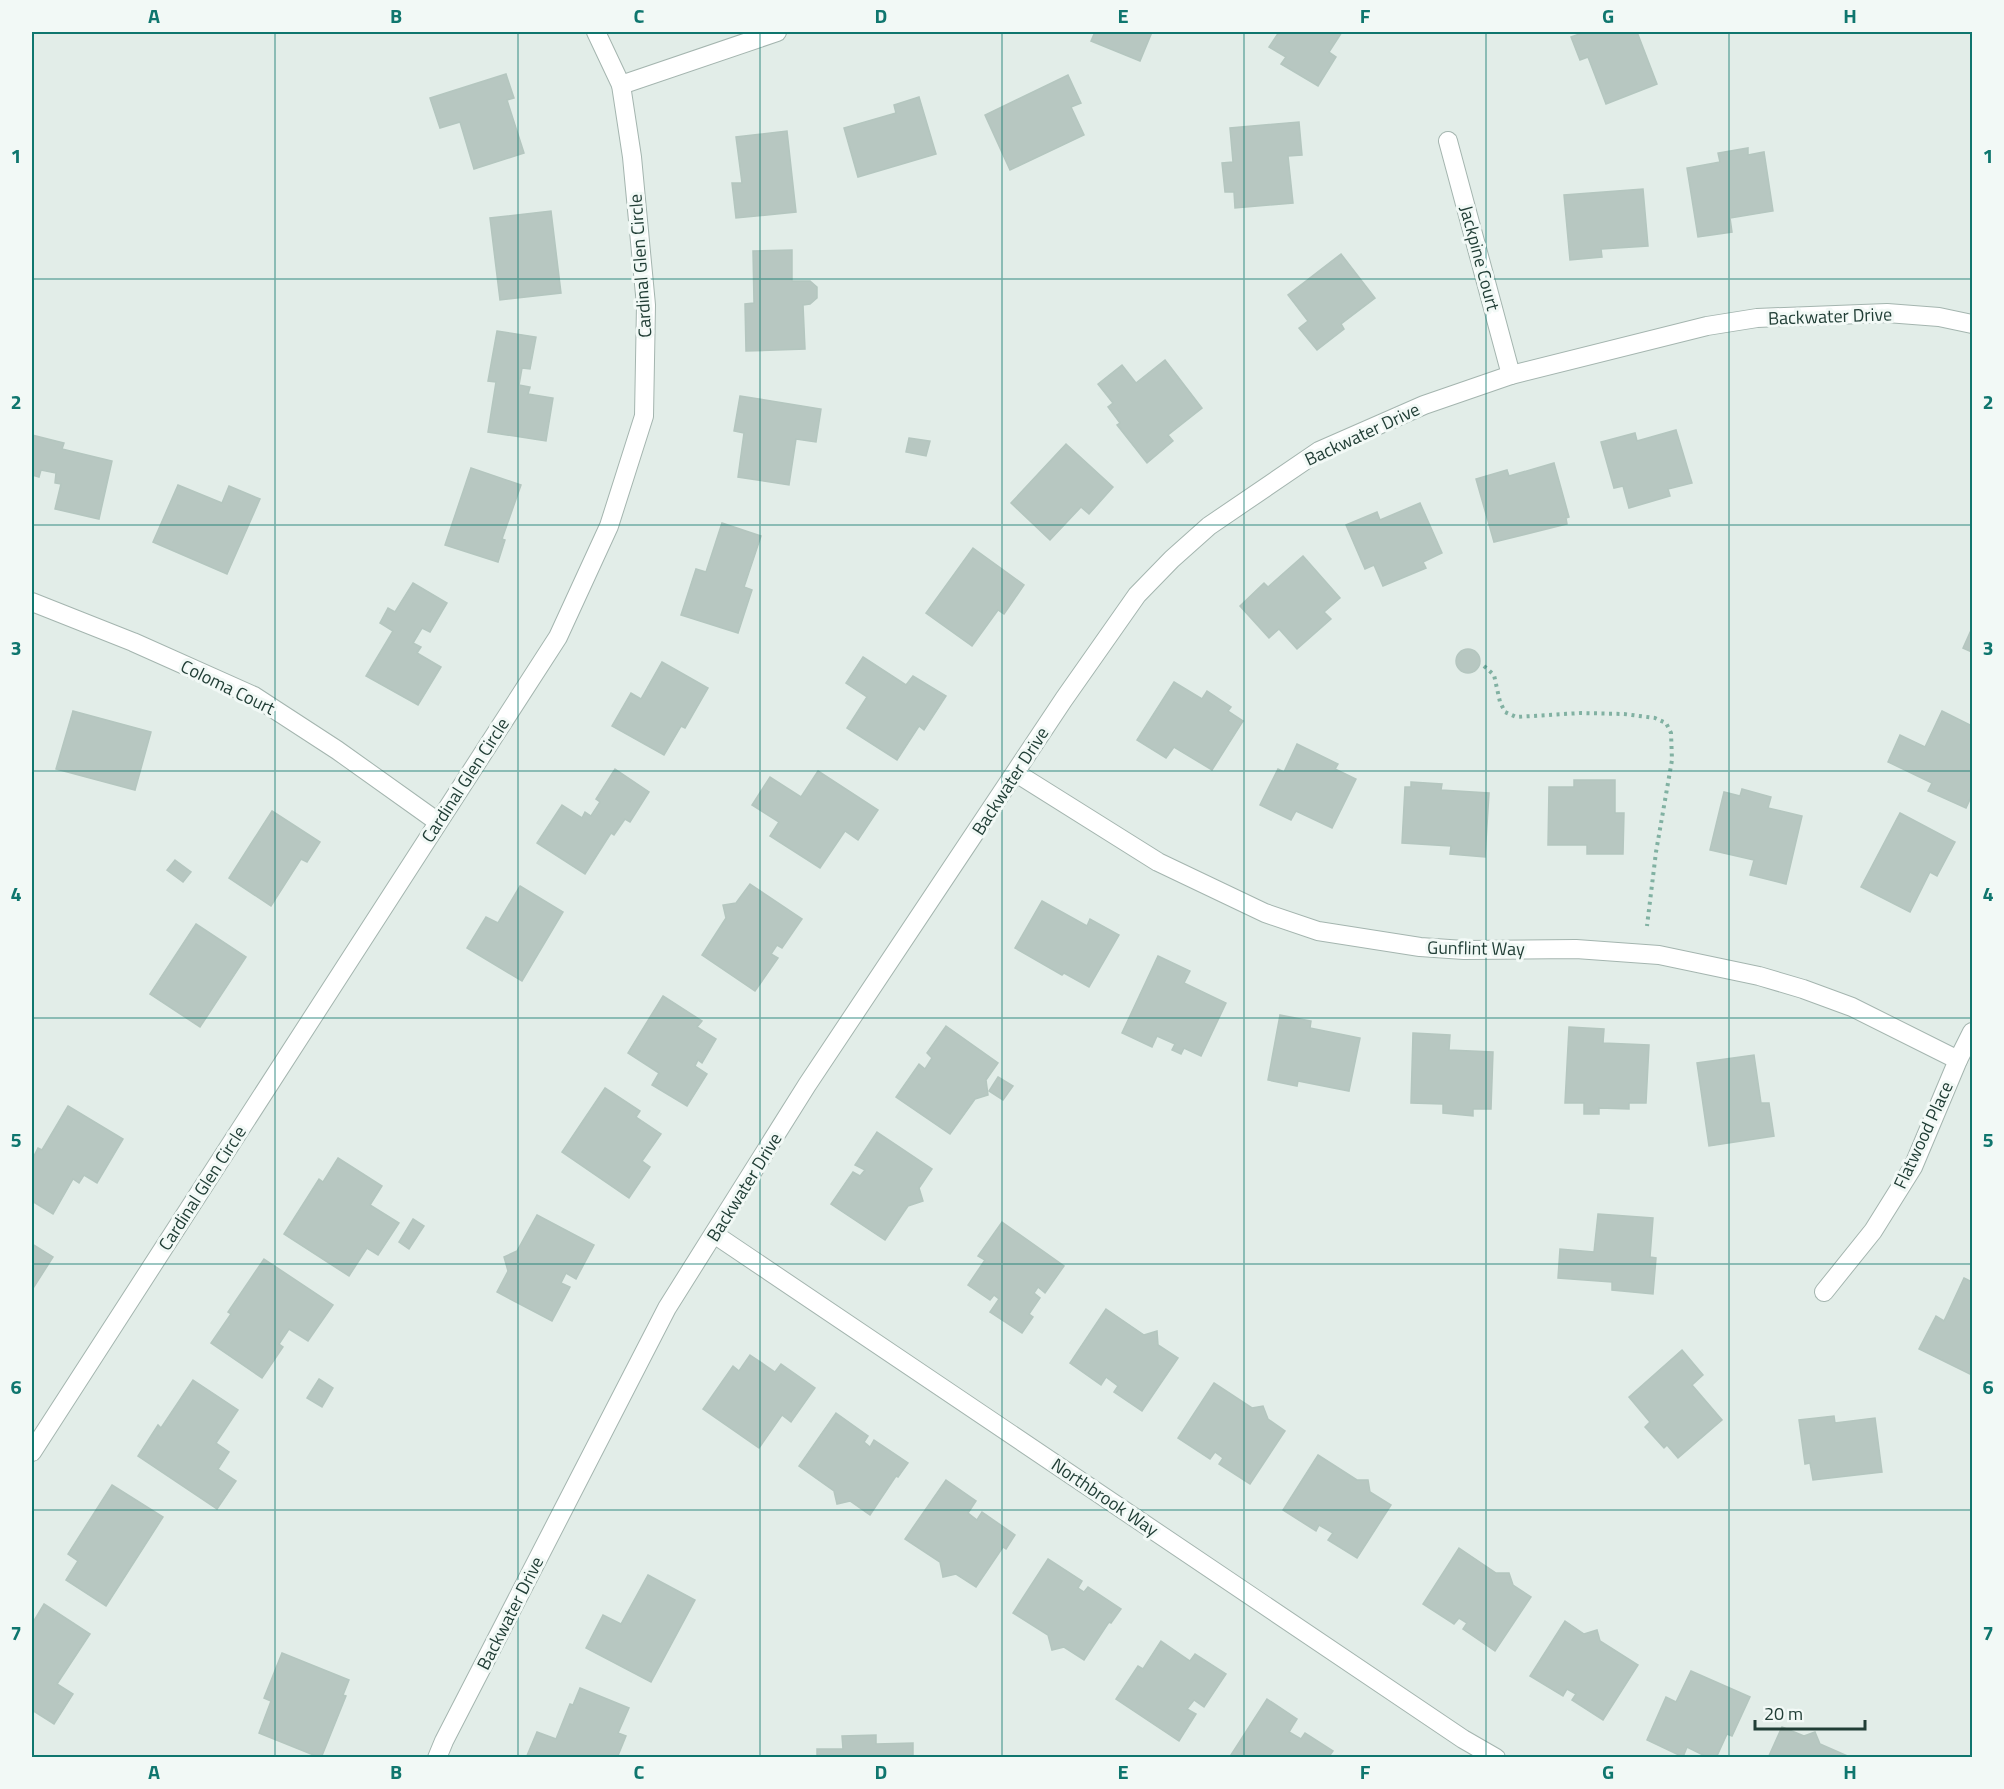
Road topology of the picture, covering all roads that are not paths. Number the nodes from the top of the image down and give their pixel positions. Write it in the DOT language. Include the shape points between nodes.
graph roads {
  1 [pos="596,32"];
  2 [pos="777,32"];
  3 [pos="621,85"];
  4 [pos="1448,141"];
  5 [pos="1972,324"];
  6 [pos="1511,375"];
  7 [pos="32,602"];
  8 [pos="1016,773"];
  9 [pos="438,822"];
  10 [pos="1972,1032"];
  11 [pos="1958,1060"];
  12 [pos="714,1234"];
  13 [pos="1824,1292"];
  14 [pos="32,1452"];
  15 [pos="437,1758"];
  16 [pos="1496,1758"];
  1 -- 3 [label="street, Cardinal Glen Circle"];
  2 -- 3 [label="street"];
  3 -- 9 [label="street, Cardinal Glen Circle" via="646,305 644,416 609,526 558,637"];
  4 -- 6 [label="street, Jackpine Court"];
  5 -- 6 [label="street, Backwater Drive" via="1887,313 1757,318 1707,326"];
  6 -- 8 [label="street, Backwater Drive" via="1424,405 1319,451 1209,526 1137,595"];
  7 -- 9 [label="street, Coloma Court" via="254,696"];
  8 -- 11 [label="street, Gunflint Way" via="1158,862 1265,913 1318,931 1420,947 1576,949 1659,955 1803,989 1851,1007"];
  8 -- 12 [label="street, Backwater Drive" via="807,1085"];
  9 -- 14 [label="street, Cardinal Glen Circle"];
  10 -- 11 [label="street, Flatwood Place"];
  11 -- 13 [label="street, Flatwood Place" via="1913,1167 1873,1231"];
  12 -- 15 [label="street, Backwater Drive" via="668,1308"];
  12 -- 16 [label="street, Northbrook Way"];
}
